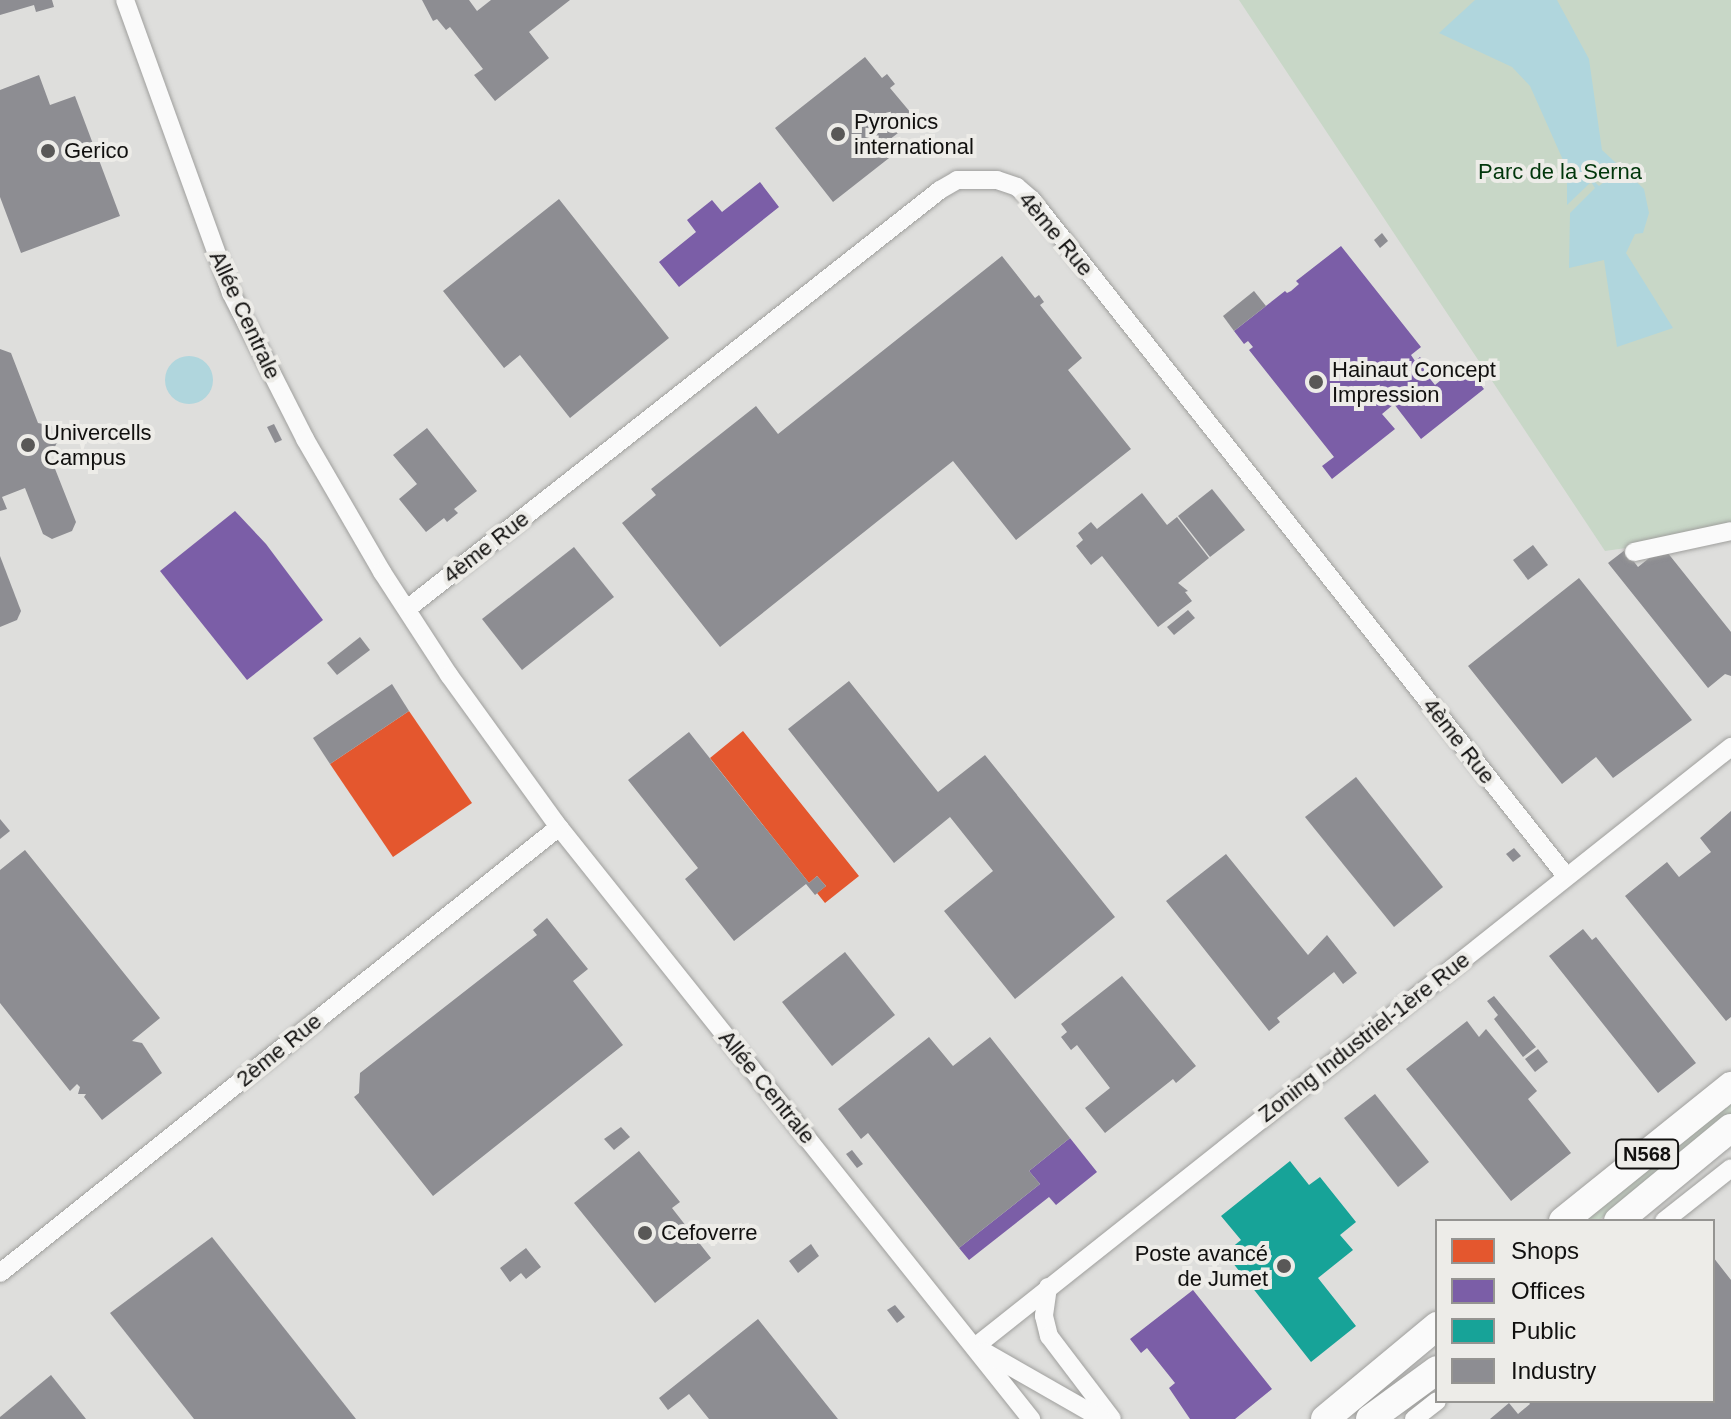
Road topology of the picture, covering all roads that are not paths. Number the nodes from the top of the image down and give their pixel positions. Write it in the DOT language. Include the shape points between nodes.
graph roads {
  1 [pos="125,0"];
  2 [pos="1731,531"];
  3 [pos="1634,552"];
  4 [pos="407,609"];
  5 [pos="1731,747"];
  6 [pos="559,827"];
  7 [pos="1566,876"];
  8 [pos="1731,1086"];
  9 [pos="1731,1128"];
  10 [pos="1731,1168"];
  11 [pos="1565,1219"];
  12 [pos="1620,1219"];
  13 [pos="1667,1219"];
  14 [pos="0,1273"];
  15 [pos="1048,1287"];
  16 [pos="1435,1328"];
  17 [pos="976,1346"];
  18 [pos="1435,1371"];
  19 [pos="1435,1403"];
  20 [pos="1031,1419"];
  21 [pos="1102,1419"];
  22 [pos="1112,1419"];
  23 [pos="1325,1419"];
  24 [pos="1370,1419"];
  25 [pos="1414,1419"];
  1 -- 4 [label="street, Allée Centrale" via="231,293 305,439"];
  2 -- 3 [label="street"];
  4 -- 6 [label="street, Allée Centrale"];
  4 -- 7 [label="street, 4ème Rue" via="940,190 957,180 997,180 1032,200"];
  5 -- 7 [label="street, Zoning Industriel-1ère Rue"];
  6 -- 14 [label="street, 2ème Rue"];
  6 -- 17 [label="street, Allée Centrale"];
  7 -- 15 [label="street, Zoning Industriel-1ère Rue"];
  8 -- 11 [label="highway, N568"];
  9 -- 12 [label="highway, N568"];
  10 -- 13 [label="street"];
  15 -- 17 [label="street, Zoning Industriel-1ère Rue"];
  15 -- 22 [label="street" via="1044,1316 1049,1336"];
  16 -- 23 [label="highway"];
  17 -- 20 [label="street, Allée Centrale"];
  17 -- 21 [label="street"];
  18 -- 24 [label="highway"];
  19 -- 25 [label="street"];
}
